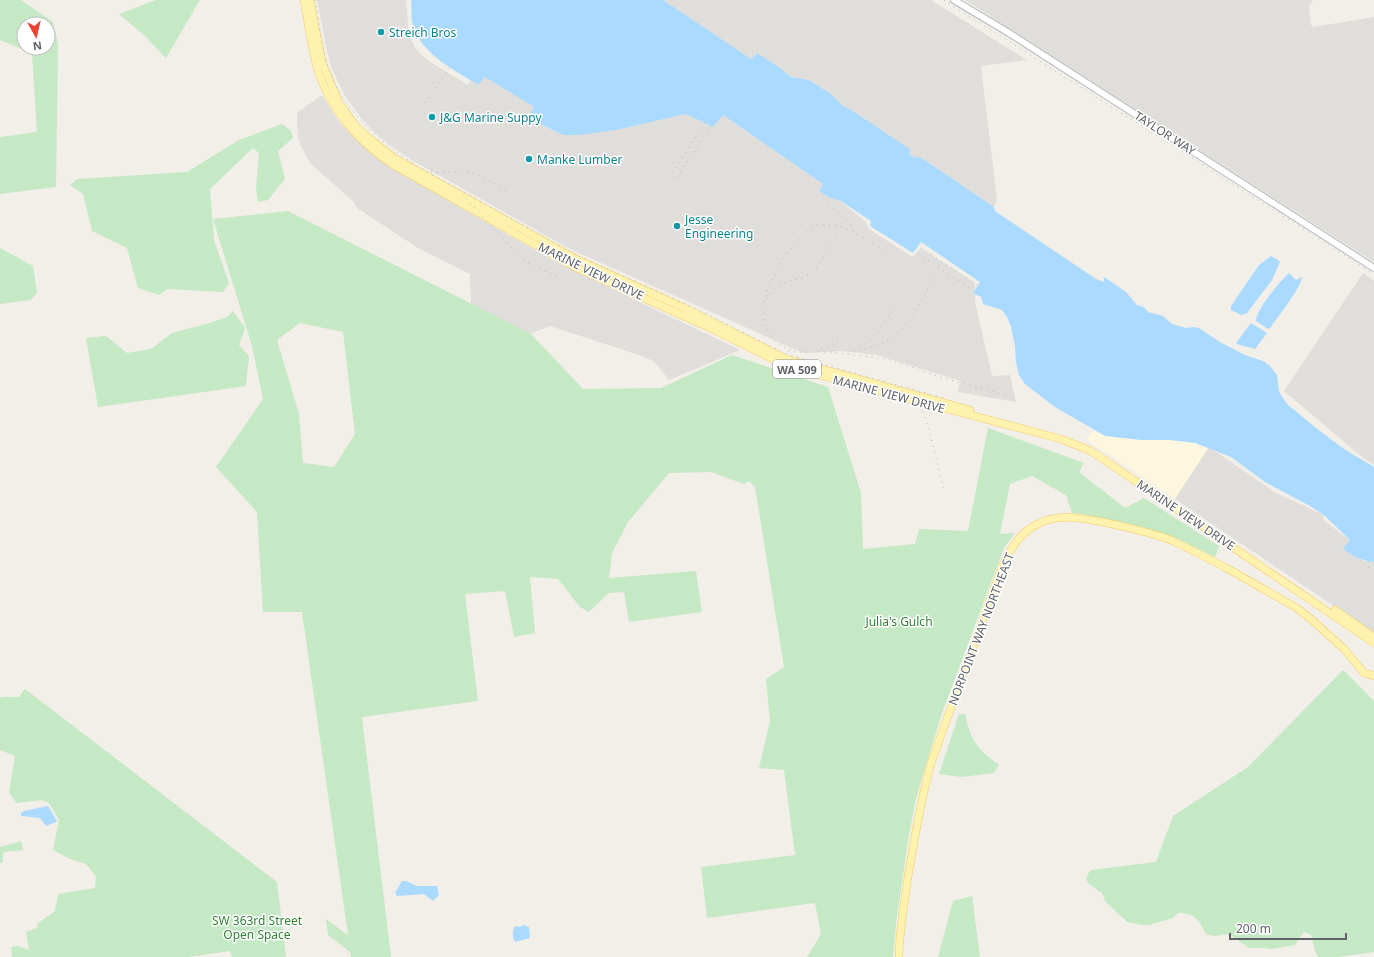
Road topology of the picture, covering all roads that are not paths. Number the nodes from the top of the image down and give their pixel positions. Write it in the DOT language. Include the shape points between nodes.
graph roads {
  1 [pos="304,0"];
  2 [pos="310,0"];
  3 [pos="954,0"];
  4 [pos="1374,268"];
  5 [pos="1374,637"];
  6 [pos="1374,643"];
  7 [pos="1374,676"];
  8 [pos="899,957"];
  1 -- 6 [label="main road, MARINE VIEW DRIVE / WA 509" via="317,66 325,88 344,120 359,138 395,166 575,267 783,364 819,376 1061,439 1090,451"];
  2 -- 5 [label="main road, MARINE VIEW DRIVE / WA 509" via="322,62 339,103 366,136 404,164 576,259 684,308 786,359 1056,433 1085,444"];
  3 -- 4 [label="street, TAYLOR WAY"];
  7 -- 8 [label="main road, NORPOINT WAY NORTHEAST" via="1364,673 1344,649 1298,609 1172,541 1149,533 1081,518 1054,518 1033,526 1011,549 1002,567 922,794 904,903"];
}
